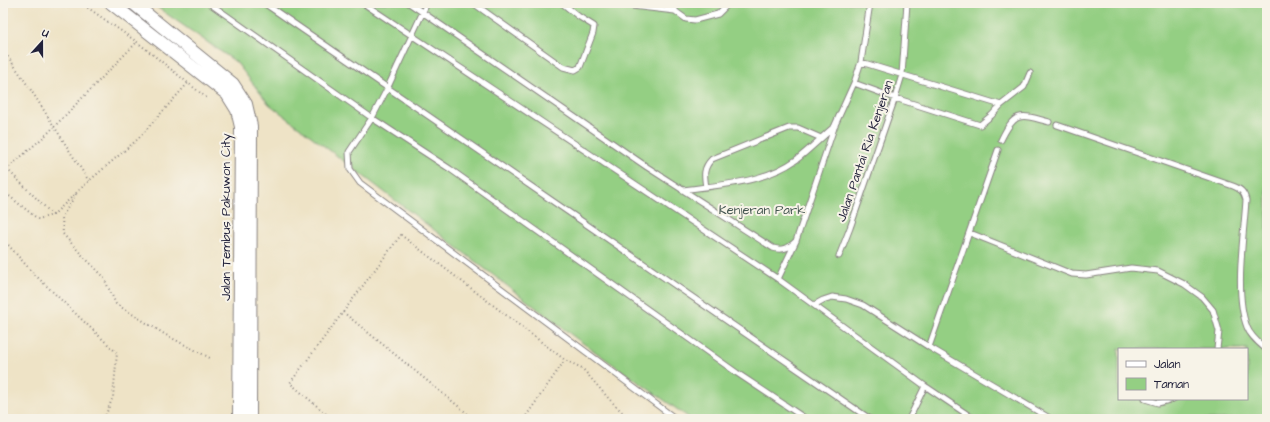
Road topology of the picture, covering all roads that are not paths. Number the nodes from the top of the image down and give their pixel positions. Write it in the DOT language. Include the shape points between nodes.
graph roads {
  1 [pos="111,3"];
  2 [pos="133,3"];
  3 [pos="209,3"];
  4 [pos="264,3"];
  5 [pos="364,3"];
  6 [pos="409,3"];
  7 [pos="427,3"];
  8 [pos="473,3"];
  9 [pos="562,3"];
  10 [pos="622,3"];
  11 [pos="675,3"];
  12 [pos="729,3"];
  13 [pos="870,3"];
  14 [pos="907,3"];
  15 [pos="675,11"];
  16 [pos="423,12"];
  17 [pos="412,36"];
  18 [pos="861,62"];
  19 [pos="1030,73"];
  20 [pos="902,75"];
  21 [pos="854,83"];
  22 [pos="387,89"];
  23 [pos="895,98"];
  24 [pos="1001,104"];
  25 [pos="372,118"];
  26 [pos="1049,122"];
  27 [pos="835,125"];
  28 [pos="1057,125"];
  29 [pos="821,138"];
  30 [pos="1001,140"];
  31 [pos="998,150"];
  32 [pos="706,187"];
  33 [pos="682,190"];
  34 [pos="970,233"];
  35 [pos="796,241"];
  36 [pos="839,256"];
  37 [pos="778,279"];
  38 [pos="814,305"];
  39 [pos="929,348"];
  40 [pos="1217,348"];
  41 [pos="1267,350"];
  42 [pos="925,386"];
  43 [pos="1148,400"];
  44 [pos="1169,400"];
  45 [pos="239,419"];
  46 [pos="250,419"];
  47 [pos="676,419"];
  48 [pos="806,419"];
  49 [pos="870,419"];
  50 [pos="909,419"];
  51 [pos="974,419"];
  52 [pos="1051,419"];
  1 -- 45 [label="street, Jalan Tembus Pakuwon City" via="227,94 236,110 241,127"];
  2 -- 46 [label="street, Jalan Tembus Pakuwon City" via="233,84 246,104 251,126"];
  3 -- 25 [label="lane"];
  4 -- 22 [label="lane"];
  5 -- 17 [label="lane"];
  6 -- 16 [label="lane"];
  7 -- 16 [label="lane"];
  8 -- 9 [label="lane" via="563,67 575,70 580,67 594,26"];
  10 -- 15 [label="lane"];
  11 -- 15 [label="lane"];
  12 -- 15 [label="lane" via="718,14 702,19 686,19"];
  13 -- 18 [label="lane"];
  14 -- 20 [label="lane, Jalan Pantai Ria Kenjeran"];
  16 -- 17 [label="lane"];
  16 -- 33 [label="lane"];
  17 -- 22 [label="lane"];
  17 -- 37 [label="lane"];
  18 -- 20 [label="lane"];
  18 -- 21 [label="lane"];
  19 -- 24 [label="lane" via="1024,87"];
  20 -- 23 [label="lane, Jalan Pantai Ria Kenjeran"];
  20 -- 24 [label="lane"];
  21 -- 23 [label="lane"];
  21 -- 27 [label="lane"];
  22 -- 25 [label="lane"];
  22 -- 49 [label="lane"];
  23 -- 24 [label="lane" via="980,125"];
  23 -- 36 [label="lane, Jalan Pantai Ria Kenjeran"];
  25 -- 47 [label="lane" via="350,152 350,169 360,183"];
  25 -- 48 [label="lane" via="450,169"];
  26 -- 30 [label="lane" via="1028,116 1016,118 1009,124"];
  27 -- 29 [label="lane"];
  27 -- 35 [label="lane"];
  28 -- 41 [label="lane" via="1244,192 1246,200 1241,273 1242,303 1247,328"];
  29 -- 32 [label="lane" via="795,160 767,175"];
  29 -- 32 [label="lane" via="802,129 789,128 712,159 706,164 704,172"];
  31 -- 34 [label="lane"];
  32 -- 33 [label="lane"];
  33 -- 35 [label="lane" via="773,248 789,248"];
  34 -- 39 [label="lane"];
  34 -- 40 [label="lane" via="1072,274 1086,275 1131,268 1158,271 1190,288 1213,310 1219,330"];
  35 -- 37 [label="lane"];
  37 -- 38 [label="lane"];
  38 -- 39 [label="lane" via="832,297 863,305"];
  38 -- 42 [label="lane"];
  39 -- 52 [label="lane"];
  42 -- 50 [label="lane"];
  42 -- 51 [label="lane"];
  43 -- 44 [label="lane" via="1158,403"];
}
